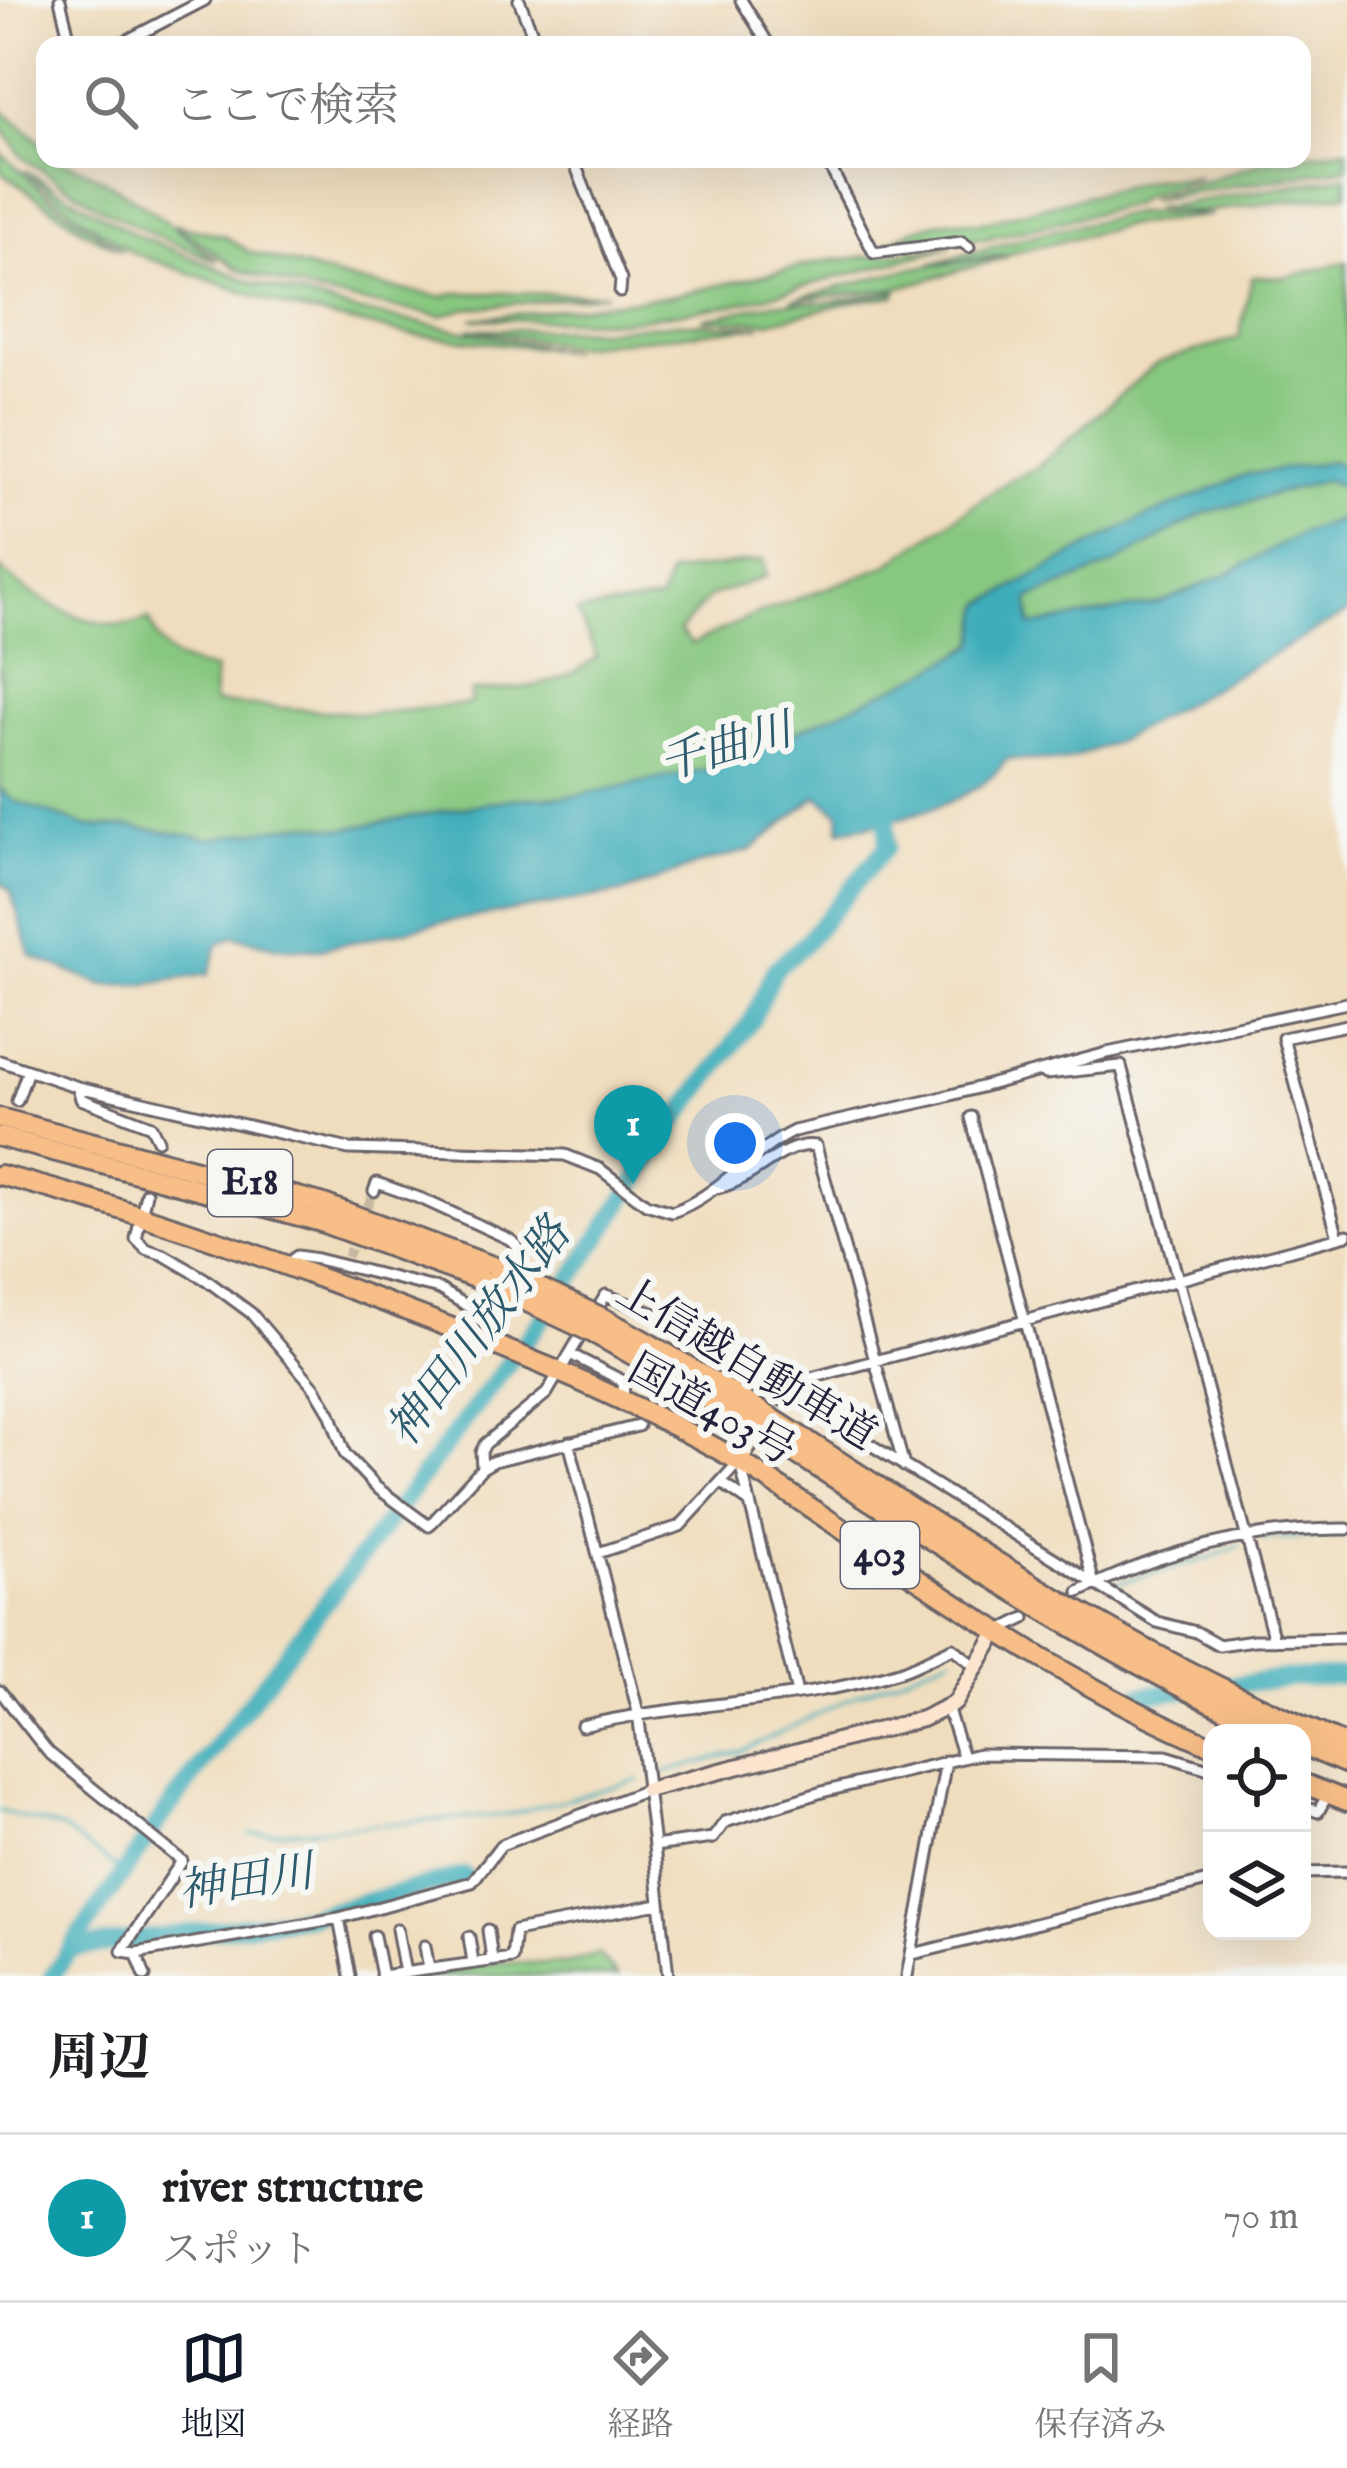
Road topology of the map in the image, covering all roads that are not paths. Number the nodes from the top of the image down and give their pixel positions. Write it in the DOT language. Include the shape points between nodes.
graph roads {
  1 [pos="60,0"];
  2 [pos="205,0"];
  3 [pos="519,0"];
  4 [pos="741,0"];
  5 [pos="69,36"];
  6 [pos="135,36"];
  7 [pos="533,36"];
  8 [pos="763,36"];
  9 [pos="577,168"];
  10 [pos="831,168"];
  11 [pos="969,248"];
  12 [pos="620,292"];
  13 [pos="1347,1003"];
  14 [pos="1347,1025"];
  15 [pos="0,1061"];
  16 [pos="27,1073"];
  17 [pos="1035,1073"];
  18 [pos="78,1087"];
  19 [pos="9,1102"];
  20 [pos="0,1118"];
  21 [pos="971,1118"];
  22 [pos="0,1136"];
  23 [pos="158,1140"];
  24 [pos="0,1175"];
  25 [pos="260,1186"];
  26 [pos="713,1188"];
  27 [pos="374,1191"];
  28 [pos="146,1193"];
  29 [pos="143,1214"];
  30 [pos="1342,1236"];
  31 [pos="285,1265"];
  32 [pos="489,1274"];
  33 [pos="1178,1281"];
  34 [pos="1027,1321"];
  35 [pos="600,1327"];
  36 [pos="874,1362"];
  37 [pos="558,1364"];
  38 [pos="784,1396"];
  39 [pos="638,1426"];
  40 [pos="569,1442"];
  41 [pos="744,1454"];
  42 [pos="904,1466"];
  43 [pos="482,1468"];
  44 [pos="722,1483"];
  45 [pos="749,1502"];
  46 [pos="1347,1528"];
  47 [pos="1245,1534"];
  48 [pos="598,1553"];
  49 [pos="1094,1584"];
  50 [pos="1079,1592"];
  51 [pos="1025,1618"];
  52 [pos="997,1632"];
  53 [pos="1347,1638"];
  54 [pos="1274,1640"];
  55 [pos="976,1666"];
  56 [pos="0,1691"];
  57 [pos="797,1693"];
  58 [pos="947,1707"];
  59 [pos="638,1712"];
  60 [pos="1256,1724"];
  61 [pos="582,1726"];
  62 [pos="1203,1742"];
  63 [pos="1347,1744"];
  64 [pos="1311,1749"];
  65 [pos="963,1757"];
  66 [pos="946,1761"];
  67 [pos="1347,1764"];
  68 [pos="1203,1767"];
  69 [pos="647,1790"];
  70 [pos="1338,1798"];
  71 [pos="1311,1809"];
  72 [pos="654,1846"];
  73 [pos="1347,1872"];
  74 [pos="1311,1873"];
  75 [pos="1203,1882"];
  76 [pos="659,1904"];
  77 [pos="340,1918"];
  78 [pos="397,1929"];
  79 [pos="488,1930"];
  80 [pos="374,1936"];
  81 [pos="469,1937"];
  82 [pos="425,1946"];
  83 [pos="136,1953"];
  84 [pos="913,1954"];
  85 [pos="492,1960"];
  86 [pos="473,1962"];
  87 [pos="429,1969"];
  88 [pos="405,1973"];
  89 [pos="145,1976"];
  90 [pos="350,1976"];
  91 [pos="381,1976"];
  92 [pos="668,1976"];
  93 [pos="907,1976"];
  1 -- 5 [label="street"];
  2 -- 6 [label="street"];
  3 -- 7 [label="street"];
  4 -- 8 [label="street"];
  9 -- 12 [label="street"];
  10 -- 11 [label="street" via="874,253 962,242"];
  13 -- 17 [label="street"];
  14 -- 30 [label="street" via="1282,1038"];
  15 -- 16 [label="street"];
  16 -- 18 [label="street"];
  16 -- 19 [label="street"];
  17 -- 26 [label="street" via="794,1131"];
  17 -- 33 [label="street" via="1121,1066"];
  18 -- 23 [label="street" via="81,1100 151,1126"];
  18 -- 26 [label="street" via="349,1149 565,1155 600,1169 646,1204 677,1211"];
  19 -- 25 [label="highway"];
  20 -- 25 [label="highway, 上信越自動車道 / E18"];
  21 -- 34 [label="street"];
  22 -- 32 [label="highway, 上信越自動車道 / E18"];
  24 -- 29 [label="highway, 国道403号 / 403"];
  25 -- 32 [label="highway, 上信越自動車道 / E18" via="380,1223"];
  26 -- 36 [label="street" via="816,1146"];
  27 -- 31 [label="street" via="377,1183 422,1199 517,1245 476,1311 439,1289 347,1262 297,1256"];
  28 -- 29 [label="street"];
  29 -- 31 [label="highway, 国道403号 / 403"];
  29 -- 43 [label="street" via="136,1239 251,1313 315,1388 345,1454 376,1487 429,1526"];
  30 -- 33 [label="street"];
  31 -- 37 [label="highway, 国道403号 / 403"];
  32 -- 35 [label="highway, 上信越自動車道 / E18, bridge"];
  33 -- 34 [label="street"];
  33 -- 47 [label="street"];
  34 -- 36 [label="street"];
  34 -- 49 [label="street"];
  35 -- 60 [label="highway, 上信越自動車道 / E18" via="1001,1586"];
  35 -- 63 [label="highway, 上信越自動車道 / E18" via="706,1376 1010,1571 1174,1664"];
  36 -- 38 [label="street" via="796,1382"];
  36 -- 42 [label="street"];
  37 -- 38 [label="street" via="606,1295 706,1334"];
  37 -- 41 [label="highway, 国道403号 / 403"];
  37 -- 43 [label="street" via="547,1393 485,1444"];
  38 -- 42 [label="street"];
  39 -- 40 [label="street"];
  40 -- 43 [label="street"];
  40 -- 48 [label="street"];
  41 -- 44 [label="street"];
  41 -- 45 [label="street"];
  41 -- 52 [label="highway, 国道403号 / 403"];
  42 -- 49 [label="street"];
  44 -- 45 [label="street"];
  44 -- 48 [label="street" via="680,1526"];
  45 -- 57 [label="street"];
  46 -- 47 [label="street"];
  47 -- 49 [label="street"];
  47 -- 54 [label="street"];
  48 -- 59 [label="street"];
  49 -- 50 [label="street"];
  49 -- 54 [label="street" via="1157,1622 1219,1645"];
  51 -- 52 [label="street"];
  52 -- 55 [label="street"];
  52 -- 62 [label="highway, 国道403号 / 403"];
  53 -- 54 [label="street"];
  55 -- 57 [label="street" via="953,1648 902,1671"];
  55 -- 58 [label="street"];
  56 -- 83 [label="street" via="48,1752 182,1861 122,1951"];
  57 -- 59 [label="street"];
  58 -- 65 [label="street"];
  58 -- 69 [label="street"];
  59 -- 61 [label="street"];
  59 -- 69 [label="street"];
  64 -- 67 [label="highway"];
  65 -- 66 [label="street"];
  65 -- 68 [label="street" via="1166,1756"];
  66 -- 72 [label="street" via="724,1822 713,1838"];
  66 -- 84 [label="street"];
  69 -- 72 [label="street"];
  69 -- 77 [label="street" via="501,1846 472,1882"];
  70 -- 71 [label="street"];
  72 -- 76 [label="street"];
  73 -- 74 [label="street"];
  75 -- 84 [label="street"];
  76 -- 85 [label="street" via="515,1931 512,1958"];
  76 -- 92 [label="street"];
  77 -- 83 [label="street"];
  77 -- 90 [label="street"];
  78 -- 88 [label="street"];
  79 -- 85 [label="street"];
  80 -- 91 [label="street"];
  81 -- 86 [label="street"];
  82 -- 87 [label="street"];
  83 -- 89 [label="street"];
  84 -- 93 [label="street"];
  85 -- 86 [label="street"];
  86 -- 87 [label="street"];
  87 -- 88 [label="street"];
  88 -- 91 [label="street"];
}
